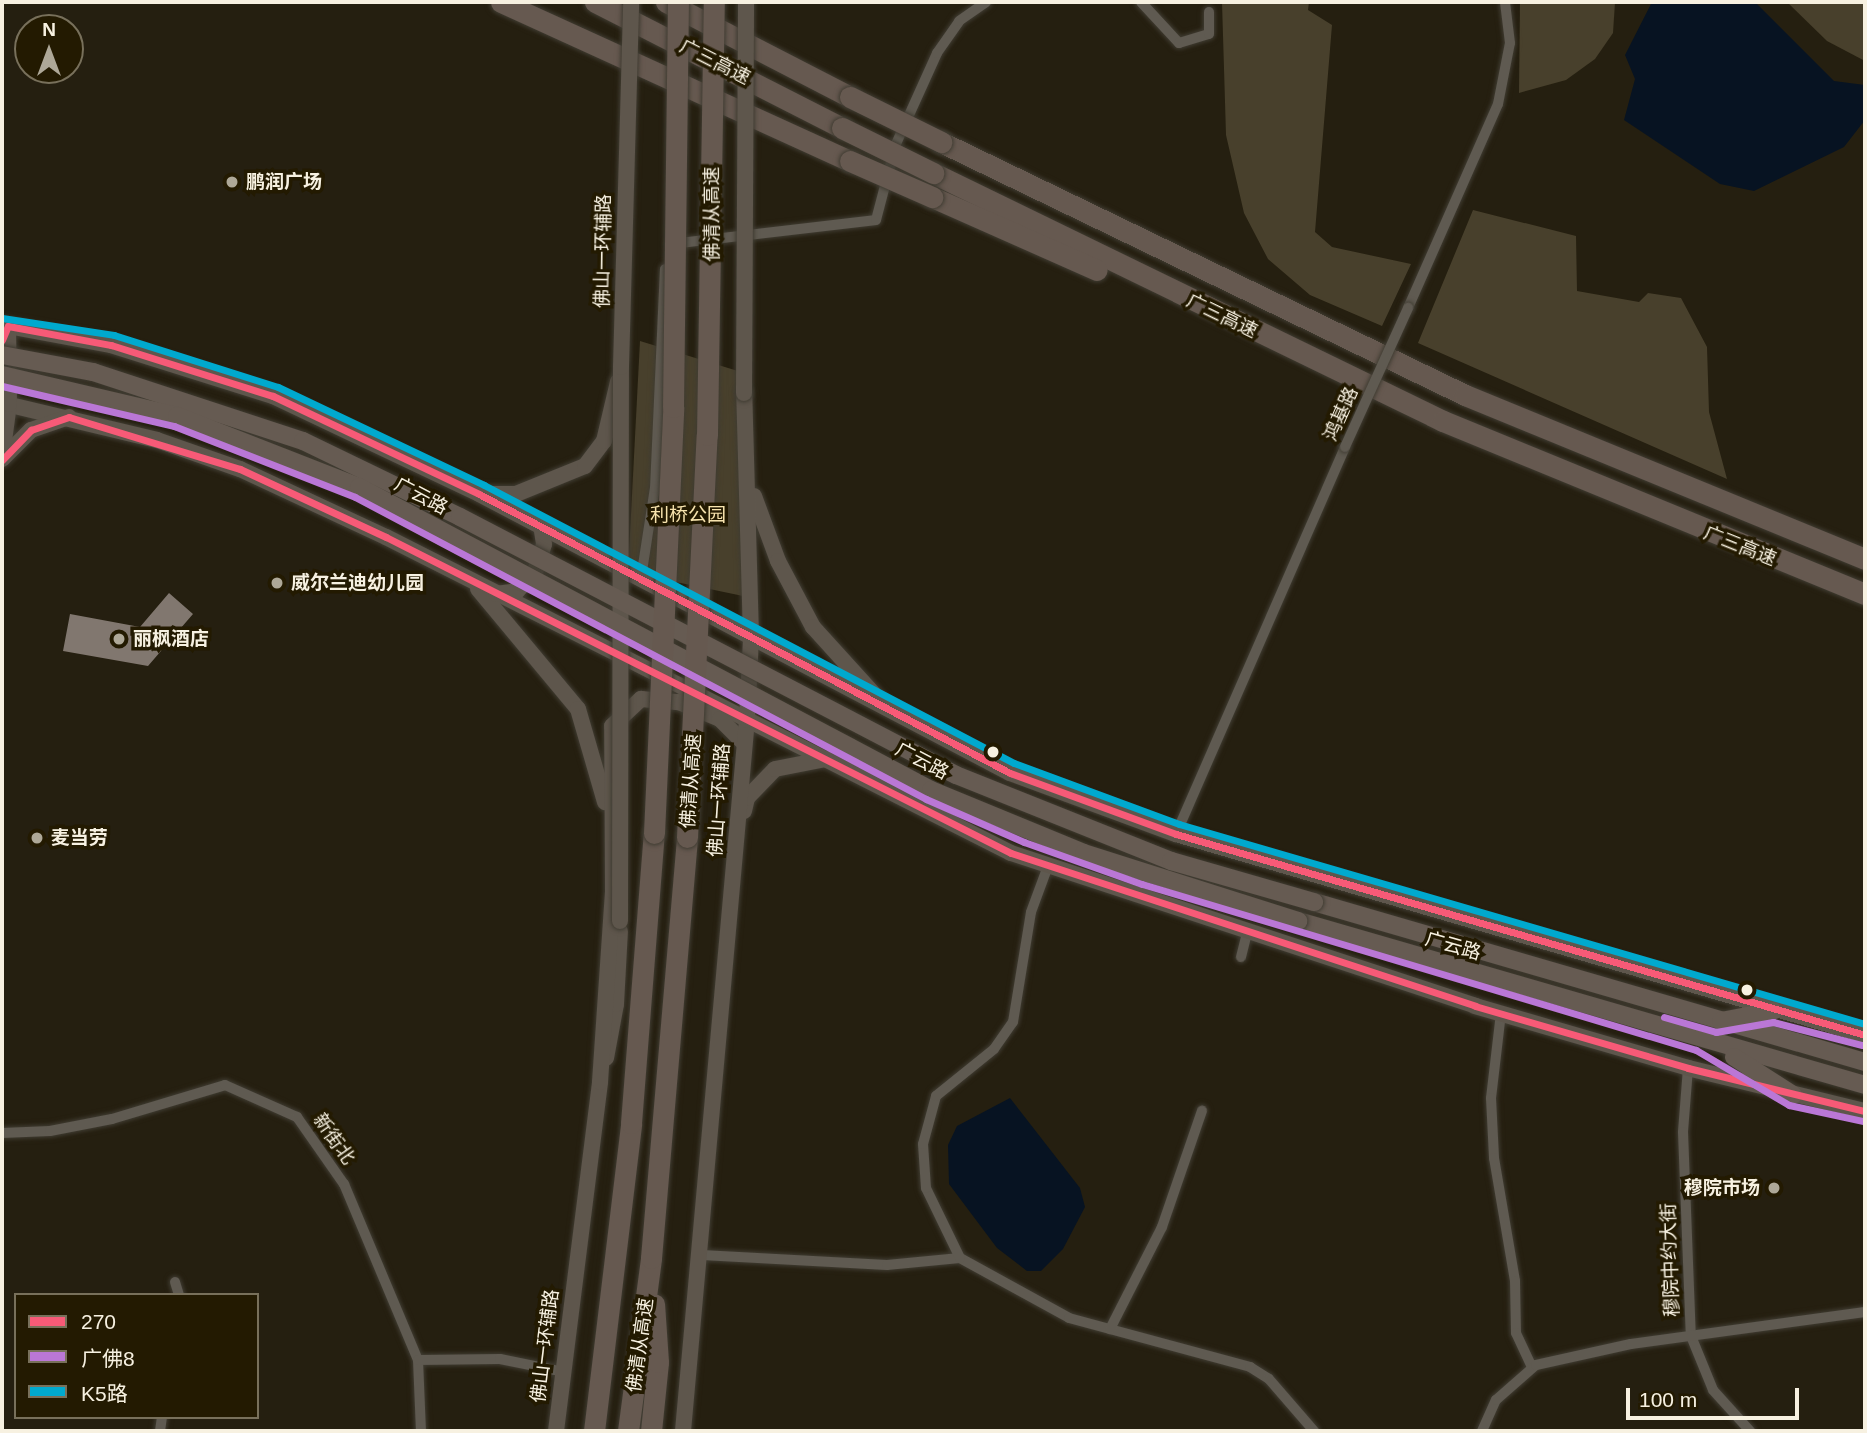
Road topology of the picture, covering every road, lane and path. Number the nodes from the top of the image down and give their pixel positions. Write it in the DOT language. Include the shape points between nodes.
graph roads {
  1 [pos="501,2"];
  2 [pos="595,2"];
  3 [pos="631,2"];
  4 [pos="666,2"];
  5 [pos="678,2"];
  6 [pos="714,2"];
  7 [pos="746,2"];
  8 [pos="986,2"];
  9 [pos="1141,2"];
  10 [pos="1505,2"];
  11 [pos="1209,12"];
  12 [pos="4,330"];
  13 [pos="1293,350"];
  14 [pos="2,355"];
  15 [pos="621,367"];
  16 [pos="2,375"];
  17 [pos="6,403"];
  18 [pos="69,417"];
  19 [pos="2,458"];
  20 [pos="748,478"];
  21 [pos="479,494"];
  22 [pos="541,526"];
  23 [pos="1865,559"];
  24 [pos="641,578"];
  25 [pos="469,579"];
  26 [pos="496,594"];
  27 [pos="1865,594"];
  28 [pos="751,637"];
  29 [pos="889,711"];
  30 [pos="747,720"];
  31 [pos="744,743"];
  32 [pos="826,759"];
  33 [pos="738,834"];
  34 [pos="1176,834"];
  35 [pos="610,835"];
  36 [pos="1048,866"];
  37 [pos="1247,933"];
  38 [pos="1241,957"];
  39 [pos="1773,1011"];
  40 [pos="1501,1013"];
  41 [pos="1716,1021"];
  42 [pos="1865,1035"];
  43 [pos="1700,1040"];
  44 [pos="1865,1062"];
  45 [pos="1688,1068"];
  46 [pos="600,1082"];
  47 [pos="1865,1085"];
  48 [pos="1793,1095"];
  49 [pos="1202,1111"];
  50 [pos="1865,1111"];
  51 [pos="2,1133"];
  52 [pos="702,1255"];
  53 [pos="651,1258"];
  54 [pos="960,1258"];
  55 [pos="175,1282"];
  56 [pos="178,1293"];
  57 [pos="1865,1312"];
  58 [pos="1110,1329"];
  59 [pos="1691,1336"];
  60 [pos="418,1360"];
  61 [pos="1532,1368"];
  62 [pos="564,1372"];
  63 [pos="421,1431"];
  64 [pos="556,1431"];
  65 [pos="594,1431"];
  66 [pos="628,1431"];
  67 [pos="651,1431"];
  68 [pos="683,1431"];
  69 [pos="1314,1431"];
  70 [pos="1482,1431"];
  71 [pos="1750,1431"];
  1 -- 13 [label="highway, bridge" via="850,162"];
  2 -- 13 [label="highway, 广三高速, bridge"];
  3 -- 15 [label="main road, 佛山一环辅路, bridge"];
  4 -- 23 [label="highway, 广三高速, bridge" via="941,142 1465,395"];
  5 -- 65 [label="highway, 佛清从高速, bridge" via="673,407 654,833 631,1123"];
  6 -- 53 [label="highway, 佛清从高速, bridge" via="709,396 687,837"];
  7 -- 20 [label="main road, 佛山一环辅路, bridge" via="744,393"];
  8 -- 24 [label="street" via="959,21 937,53 896,144 876,220 673,243 665,257 655,488"];
  9 -- 11 [label="street" via="1179,43 1209,34"];
  10 -- 34 [label="street, 鸿基路, bridge" via="1509,62 1498,104"];
  12 -- 17 [label="main road"];
  12 -- 21 [label="main road, 广云路" via="111,345 274,396"];
  13 -- 27 [label="highway, 广三高速" via="1563,472"];
  14 -- 41 [label="main road, 广云路, bridge" via="93,372 303,441 448,511 956,775 1171,861"];
  15 -- 21 [label="main road, bridge" via="607,428 585,466 555,482 516,494"];
  15 -- 46 [label="main road, 佛山一环辅路, bridge" via="620,921 616,1004"];
  16 -- 43 [label="main road, 广云路, bridge" via="177,415 359,487 930,790 1096,857"];
  17 -- 18 [label="main road"];
  17 -- 19 [label="main road"];
  18 -- 19 [label="main road" via="31,430"];
  18 -- 25 [label="main road" via="240,469"];
  20 -- 28 [label="main road, 佛山一环辅路"];
  20 -- 29 [label="main road" via="778,561 813,626"];
  21 -- 22 [label="main road, 广云路"];
  22 -- 24 [label="main road, 广云路"];
  22 -- 26 [label="main road" via="544,544 535,572 517,591"];
  24 -- 28 [label="main road, 广云路"];
  25 -- 26 [label="main road"];
  25 -- 35 [label="main road" via="578,709"];
  26 -- 30 [label="main road"];
  28 -- 29 [label="main road, 广云路"];
  28 -- 30 [label="main road, 佛山一环辅路"];
  29 -- 34 [label="main road, 广云路" via="1010,773"];
  30 -- 31 [label="main road, 佛山一环辅路"];
  30 -- 32 [label="main road"];
  31 -- 33 [label="main road, 佛山一环辅路"];
  31 -- 35 [label="main road" via="720,719 679,702 640,699 612,726"];
  32 -- 33 [label="main road" via="788,764 764,777 747,798"];
  32 -- 36 [label="main road" via="985,842"];
  33 -- 52 [label="main road, 佛山一环辅路"];
  34 -- 39 [label="main road, 广云路"];
  35 -- 46 [label="main road, 佛山一环辅路" via="613,891"];
  36 -- 37 [label="main road"];
  36 -- 54 [label="street" via="1031,912 1013,1022 994,1049 936,1096 923,1144 926,1188"];
  37 -- 38 [label="street"];
  37 -- 40 [label="main road"];
  39 -- 41 [label="main road"];
  39 -- 42 [label="main road, 广云路"];
  40 -- 45 [label="main road"];
  40 -- 61 [label="street" via="1492,1120 1515,1281 1516,1333"];
  41 -- 44 [label="main road, 广云路"];
  43 -- 47 [label="main road, 广云路"];
  43 -- 48 [label="main road"];
  45 -- 48 [label="main road"];
  45 -- 59 [label="street, 穆院中约大街" via="1683,1132"];
  46 -- 62 [label="main road, 佛山一环辅路"];
  48 -- 50 [label="main road"];
  49 -- 58 [label="street" via="1162,1227"];
  51 -- 60 [label="street, 新街北" via="50,1131 112,1119 225,1085 297,1117 344,1184"];
  52 -- 54 [label="street" via="887,1265"];
  52 -- 68 [label="main road, 佛山一环辅路"];
  53 -- 66 [label="highway, 佛清从高速"];
  53 -- 67 [label="highway" via="658,1362"];
  54 -- 58 [label="street" via="1069,1318"];
  55 -- 56 [label="street"];
  57 -- 59 [label="street"];
  58 -- 69 [label="street" via="1250,1367 1269,1379"];
  59 -- 61 [label="street" via="1631,1344"];
  59 -- 71 [label="street, 穆院中约大街" via="1713,1390"];
  60 -- 62 [label="street" via="500,1359"];
  60 -- 63 [label="street, 新街北"];
  61 -- 70 [label="street" via="1496,1401"];
  62 -- 64 [label="main road, 佛山一环辅路"];
}
